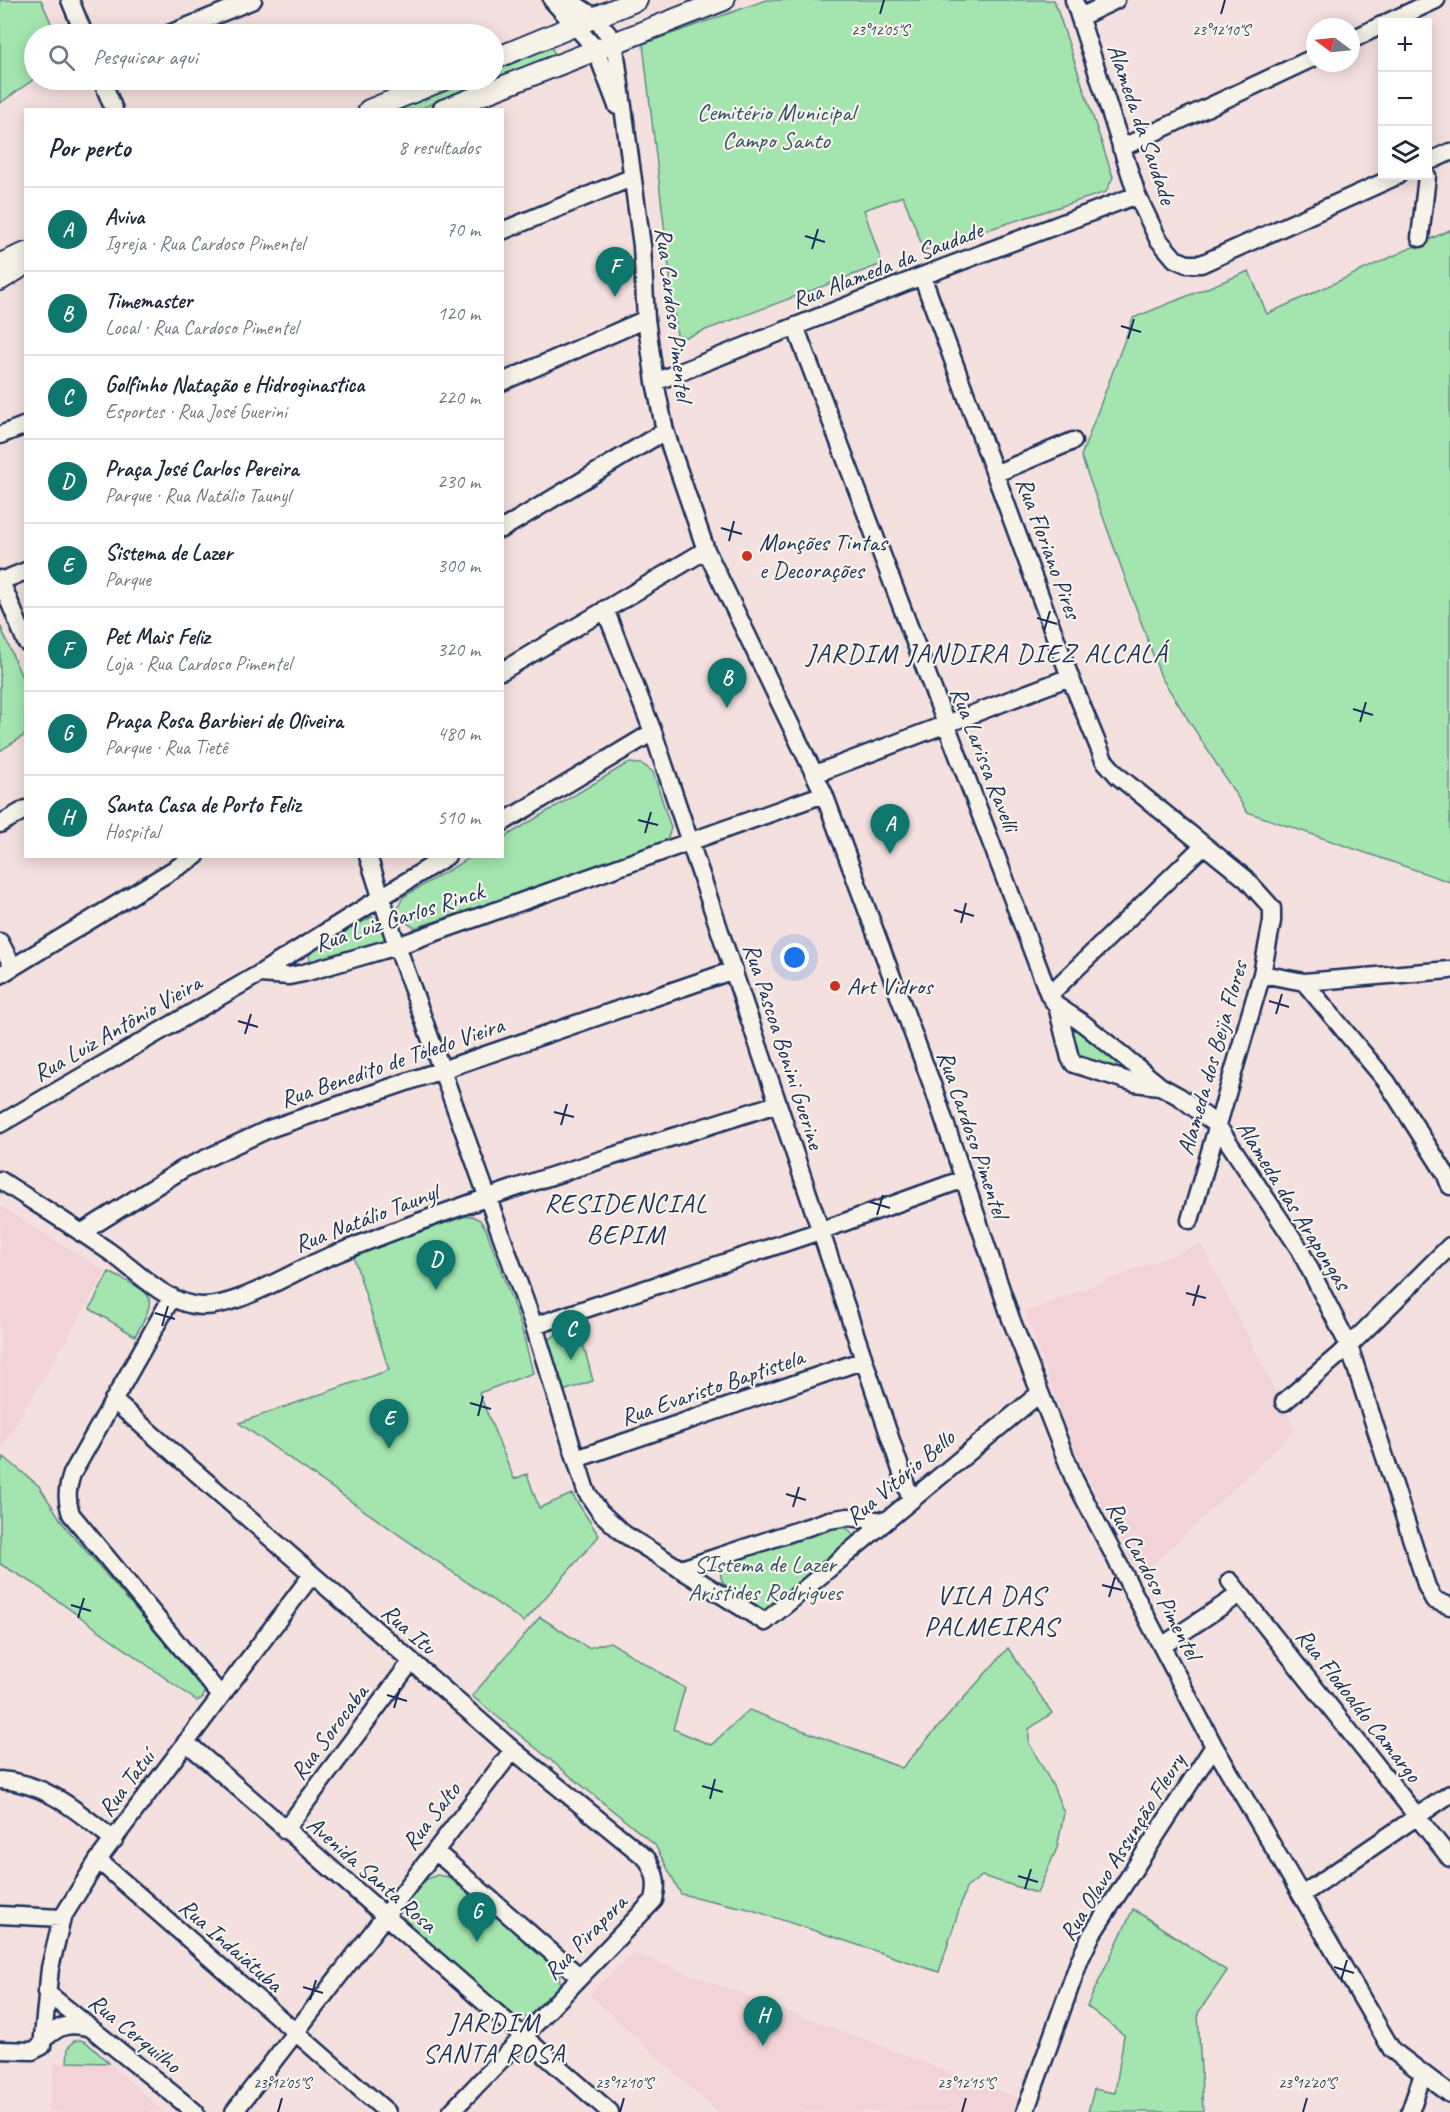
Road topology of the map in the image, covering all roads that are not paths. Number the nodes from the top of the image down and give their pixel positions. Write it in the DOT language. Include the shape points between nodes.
graph roads {
  1 [pos="70,0"];
  2 [pos="252,0"];
  3 [pos="552,0"];
  4 [pos="568,0"];
  5 [pos="637,0"];
  6 [pos="724,0"];
  7 [pos="1074,0"];
  8 [pos="1116,0"];
  9 [pos="1436,0"];
  10 [pos="1080,17"];
  11 [pos="1397,18"];
  12 [pos="584,21"];
  13 [pos="80,24"];
  14 [pos="193,24"];
  15 [pos="1378,27"];
  16 [pos="1360,36"];
  17 [pos="614,41"];
  18 [pos="595,48"];
  19 [pos="504,54"];
  20 [pos="1306,61"];
  21 [pos="504,85"];
  22 [pos="106,90"];
  23 [pos="418,90"];
  24 [pos="492,90"];
  25 [pos="113,108"];
  26 [pos="374,108"];
  27 [pos="448,108"];
  28 [pos="623,114"];
  29 [pos="1121,148"];
  30 [pos="1450,152"];
  31 [pos="1432,165"];
  32 [pos="631,178"];
  33 [pos="1388,180"];
  34 [pos="1427,180"];
  35 [pos="1137,195"];
  36 [pos="504,230"];
  37 [pos="1420,238"];
  38 [pos="14,258"];
  39 [pos="922,276"];
  40 [pos="0,280"];
  41 [pos="24,280"];
  42 [pos="0,290"];
  43 [pos="646,319"];
  44 [pos="795,326"];
  45 [pos="504,381"];
  46 [pos="655,382"];
  47 [pos="24,426"];
  48 [pos="665,431"];
  49 [pos="0,435"];
  50 [pos="1073,441"];
  51 [pos="997,473"];
  52 [pos="504,528"];
  53 [pos="706,550"];
  54 [pos="24,572"];
  55 [pos="0,580"];
  56 [pos="605,609"];
  57 [pos="24,637"];
  58 [pos="504,670"];
  59 [pos="1070,677"];
  60 [pos="946,724"];
  61 [pos="653,732"];
  62 [pos="815,774"];
  63 [pos="824,794"];
  64 [pos="24,810"];
  65 [pos="504,822"];
  66 [pos="0,824"];
  67 [pos="690,842"];
  68 [pos="1204,845"];
  69 [pos="193,858"];
  70 [pos="369,858"];
  71 [pos="444,858"];
  72 [pos="382,896"];
  73 [pos="1272,908"];
  74 [pos="0,942"];
  75 [pos="397,946"];
  76 [pos="734,970"];
  77 [pos="1450,970"];
  78 [pos="7,971"];
  79 [pos="258,974"];
  80 [pos="1262,974"];
  81 [pos="1304,982"];
  82 [pos="1053,1000"];
  83 [pos="442,1070"];
  84 [pos="1160,1086"];
  85 [pos="777,1104"];
  86 [pos="0,1124"];
  87 [pos="1217,1125"];
  88 [pos="964,1179"];
  89 [pos="0,1180"];
  90 [pos="1450,1186"];
  91 [pos="487,1197"];
  92 [pos="1190,1220"];
  93 [pos="820,1231"];
  94 [pos="81,1233"];
  95 [pos="1450,1246"];
  96 [pos="172,1297"];
  97 [pos="534,1326"];
  98 [pos="1349,1346"];
  99 [pos="864,1360"];
  100 [pos="1040,1393"];
  101 [pos="113,1400"];
  102 [pos="1284,1402"];
  103 [pos="576,1459"];
  104 [pos="911,1500"];
  105 [pos="885,1521"];
  106 [pos="681,1569"];
  107 [pos="311,1576"];
  108 [pos="1448,1605"];
  109 [pos="1162,1646"];
  110 [pos="411,1662"];
  111 [pos="221,1696"];
  112 [pos="186,1742"];
  113 [pos="1214,1746"];
  114 [pos="513,1750"];
  115 [pos="0,1780"];
  116 [pos="1450,1794"];
  117 [pos="1417,1817"];
  118 [pos="285,1830"];
  119 [pos="114,1840"];
  120 [pos="435,1851"];
  121 [pos="1450,1858"];
  122 [pos="98,1860"];
  123 [pos="1303,1894"];
  124 [pos="654,1900"];
  125 [pos="0,1916"];
  126 [pos="384,1917"];
  127 [pos="62,1918"];
  128 [pos="579,1976"];
  129 [pos="46,1992"];
  130 [pos="90,2027"];
  131 [pos="295,2032"];
  132 [pos="521,2038"];
  133 [pos="44,2042"];
  134 [pos="0,2050"];
  135 [pos="1423,2074"];
  136 [pos="1450,2094"];
  137 [pos="593,2105"];
  138 [pos="195,2112"];
  139 [pos="234,2112"];
  140 [pos="387,2112"];
  141 [pos="451,2112"];
  142 [pos="610,2112"];
  143 [pos="1025,2112"];
  144 [pos="1410,2112"];
  1 -- 13 [label="street"];
  2 -- 14 [label="street"];
  3 -- 12 [label="street, Rua Cardoso Pimentel"];
  4 -- 12 [label="street, Rua Cardoso Pimentel"];
  5 -- 12 [label="main road"];
  6 -- 17 [label="main road"];
  7 -- 10 [label="street, Alameda da Saudade"];
  8 -- 10 [label="street"];
  9 -- 11 [label="street"];
  10 -- 29 [label="street, Alameda da Saudade"];
  12 -- 17 [label="street, Rua Cardoso Pimentel"];
  12 -- 18 [label="street, Rua Cardoso Pimentel"];
  12 -- 19 [label="main road"];
  15 -- 16 [label="street"];
  17 -- 18 [label="main road"];
  17 -- 28 [label="street, Rua Cardoso Pimentel"];
  18 -- 21 [label="main road"];
  18 -- 28 [label="street, Rua Cardoso Pimentel" via="614,101"];
  20 -- 29 [label="street"];
  22 -- 25 [label="street"];
  23 -- 26 [label="main road"];
  24 -- 27 [label="main road"];
  28 -- 32 [label="street, Rua Cardoso Pimentel"];
  29 -- 35 [label="street, Alameda da Saudade"];
  30 -- 31 [label="street"];
  32 -- 36 [label="street"];
  32 -- 43 [label="street, Rua Cardoso Pimentel" via="642,246"];
  33 -- 35 [label="street, Alameda da Saudade" via="1201,264 1175,259 1158,239"];
  34 -- 37 [label="street"];
  35 -- 39 [label="street, Rua Alameda da Saudade"];
  38 -- 40 [label="main road" via="18,269"];
  39 -- 44 [label="street, Rua Alameda da Saudade"];
  39 -- 51 [label="street, Rua Floriano Pires"];
  41 -- 42 [label="main road"];
  43 -- 45 [label="street"];
  43 -- 46 [label="street, Rua Cardoso Pimentel"];
  44 -- 46 [label="street, Rua Alameda da Saudade"];
  44 -- 60 [label="street, Rua Larissa Ravelli"];
  46 -- 48 [label="street, Rua Cardoso Pimentel"];
  47 -- 49 [label="street"];
  48 -- 52 [label="street"];
  48 -- 53 [label="street, Rua Cardoso Pimentel"];
  50 -- 51 [label="street"];
  51 -- 59 [label="street, Rua Floriano Pires"];
  53 -- 56 [label="street"];
  53 -- 62 [label="street, Rua Cardoso Pimentel"];
  54 -- 55 [label="street"];
  55 -- 57 [label="street"];
  56 -- 58 [label="street"];
  56 -- 61 [label="street, Rua Pascoa Bonini Guerine"];
  59 -- 60 [label="street"];
  59 -- 68 [label="street, Rua Floriano Pires" via="1110,768"];
  60 -- 62 [label="street"];
  60 -- 82 [label="street, Rua Larissa Ravelli"];
  61 -- 65 [label="street"];
  61 -- 67 [label="street, Rua Pascoa Bonini Guerine"];
  62 -- 63 [label="street, Rua Cardoso Pimentel"];
  63 -- 67 [label="street, Rua Luiz Carlos Rinck"];
  63 -- 88 [label="street, Rua Cardoso Pimentel"];
  64 -- 66 [label="street"];
  67 -- 75 [label="street, Rua Luiz Carlos Rinck"];
  67 -- 76 [label="street, Rua Pascoa Bonini Guerine"];
  68 -- 73 [label="street, Rua Floriano Pires" via="1246,879"];
  68 -- 82 [label="street"];
  69 -- 78 [label="street"];
  70 -- 72 [label="street"];
  71 -- 72 [label="street, Rua Luiz Antônio Vieira"];
  72 -- 75 [label="street"];
  72 -- 79 [label="street, Rua Luiz Antônio Vieira"];
  73 -- 80 [label="street, Alameda dos Beija Flores"];
  74 -- 78 [label="street"];
  75 -- 79 [label="street, Rua Luiz Carlos Rinck" via="304,973"];
  75 -- 83 [label="street"];
  76 -- 83 [label="street, Rua Benedito de Toledo Vieira"];
  76 -- 85 [label="street, Rua Pascoa Bonini Guerine"];
  77 -- 81 [label="street"];
  79 -- 86 [label="street, Rua Luiz Antônio Vieira"];
  80 -- 81 [label="street"];
  80 -- 87 [label="street, Alameda dos Beija Flores"];
  81 -- 90 [label="street" via="1386,1082"];
  82 -- 84 [label="street"];
  82 -- 84 [label="street, Rua Larissa Ravelli" via="1074,1064 1135,1083"];
  83 -- 91 [label="street"];
  83 -- 94 [label="street, Rua Benedito de Toledo Vieira" via="219,1150"];
  84 -- 87 [label="street, Alameda das Arapongas"];
  85 -- 91 [label="street, Rua Natálio Taunyl"];
  85 -- 93 [label="street, Rua Pascoa Bonini Guerine"];
  87 -- 92 [label="street, Alameda dos Beija Flores"];
  87 -- 98 [label="street, Alameda das Arapongas" via="1299,1248"];
  88 -- 93 [label="street"];
  88 -- 100 [label="street, Rua Cardoso Pimentel"];
  89 -- 94 [label="street, Rua Natálio Taunyl"];
  91 -- 96 [label="street, Rua Natálio Taunyl" via="327,1257 230,1300 204,1306"];
  91 -- 97 [label="street"];
  93 -- 97 [label="street"];
  93 -- 99 [label="street, Rua Pascoa Bonini Guerine"];
  94 -- 96 [label="street, Rua Natálio Taunyl"];
  95 -- 98 [label="street"];
  96 -- 101 [label="street"];
  97 -- 103 [label="street"];
  98 -- 102 [label="street"];
  98 -- 108 [label="street, Alameda das Arapongas" via="1427,1587 1434,1600"];
  99 -- 103 [label="street, Rua Evaristo Baptistela"];
  99 -- 104 [label="street, Rua Pascoa Bonini Guerine"];
  100 -- 104 [label="street, Rua Vitório Bello"];
  100 -- 109 [label="street, Rua Cardoso Pimentel" via="1074,1479"];
  101 -- 107 [label="street, Rua Itu"];
  101 -- 111 [label="street" via="72,1474 67,1488 71,1514"];
  103 -- 106 [label="street" via="586,1491 600,1512 624,1534"];
  104 -- 105 [label="street, Rua Vitório Bello"];
  105 -- 106 [label="street" via="848,1517 829,1520"];
  105 -- 106 [label="street, Rua Vitório Bello" via="765,1622"];
  107 -- 110 [label="street, Rua Itu"];
  107 -- 111 [label="street, Rua Tatuí"];
  109 -- 113 [label="street, Rua Cardoso Pimentel"];
  109 -- 117 [label="street, Rua Flodoaldo Camargo" via="1235,1587"];
  110 -- 114 [label="street, Rua Itu"];
  110 -- 118 [label="street, Rua Sorocaba"];
  111 -- 112 [label="street, Rua Tatuí"];
  112 -- 118 [label="street, Avenida Santa Rosa"];
  112 -- 119 [label="street, Rua Tatuí"];
  113 -- 123 [label="street, Rua Cardoso Pimentel"];
  113 -- 143 [label="street, Rua Olavo Assunção Fleury" via="1088,1942"];
  114 -- 120 [label="street, Rua Salto"];
  114 -- 124 [label="street, Rua Itu" via="647,1859 655,1873"];
  115 -- 119 [label="street" via="19,1781 59,1797"];
  116 -- 117 [label="street"];
  117 -- 121 [label="street, Rua Flodoaldo Camargo"];
  117 -- 123 [label="street"];
  118 -- 126 [label="street, Avenida Santa Rosa"];
  119 -- 122 [label="street, Rua Tatuí"];
  120 -- 126 [label="street, Rua Salto"];
  120 -- 128 [label="street"];
  122 -- 127 [label="street, Rua Tatuí"];
  122 -- 131 [label="street, Rua Indaiátuba"];
  123 -- 135 [label="street, Rua Cardoso Pimentel" via="1392,2050"];
  124 -- 128 [label="street, Rua Pirapora"];
  125 -- 127 [label="street"];
  126 -- 131 [label="street, Rua Salto"];
  126 -- 132 [label="street, Avenida Santa Rosa"];
  127 -- 129 [label="street, Rua Tatuí"];
  128 -- 132 [label="street, Rua Pirapora"];
  129 -- 130 [label="street, Rua Cerquilho"];
  129 -- 133 [label="street, Rua Tatuí"];
  130 -- 133 [label="street" via="63,2025"];
  130 -- 138 [label="street, Rua Cerquilho"];
  131 -- 139 [label="street, Rua Salto"];
  131 -- 140 [label="street, Rua Indaiátuba"];
  132 -- 137 [label="street, Avenida Santa Rosa"];
  132 -- 141 [label="street, Rua Pirapora"];
  133 -- 134 [label="street" via="32,2051"];
  135 -- 136 [label="street, Rua Cardoso Pimentel"];
  135 -- 144 [label="street"];
  137 -- 142 [label="street, Avenida Santa Rosa"];
}
